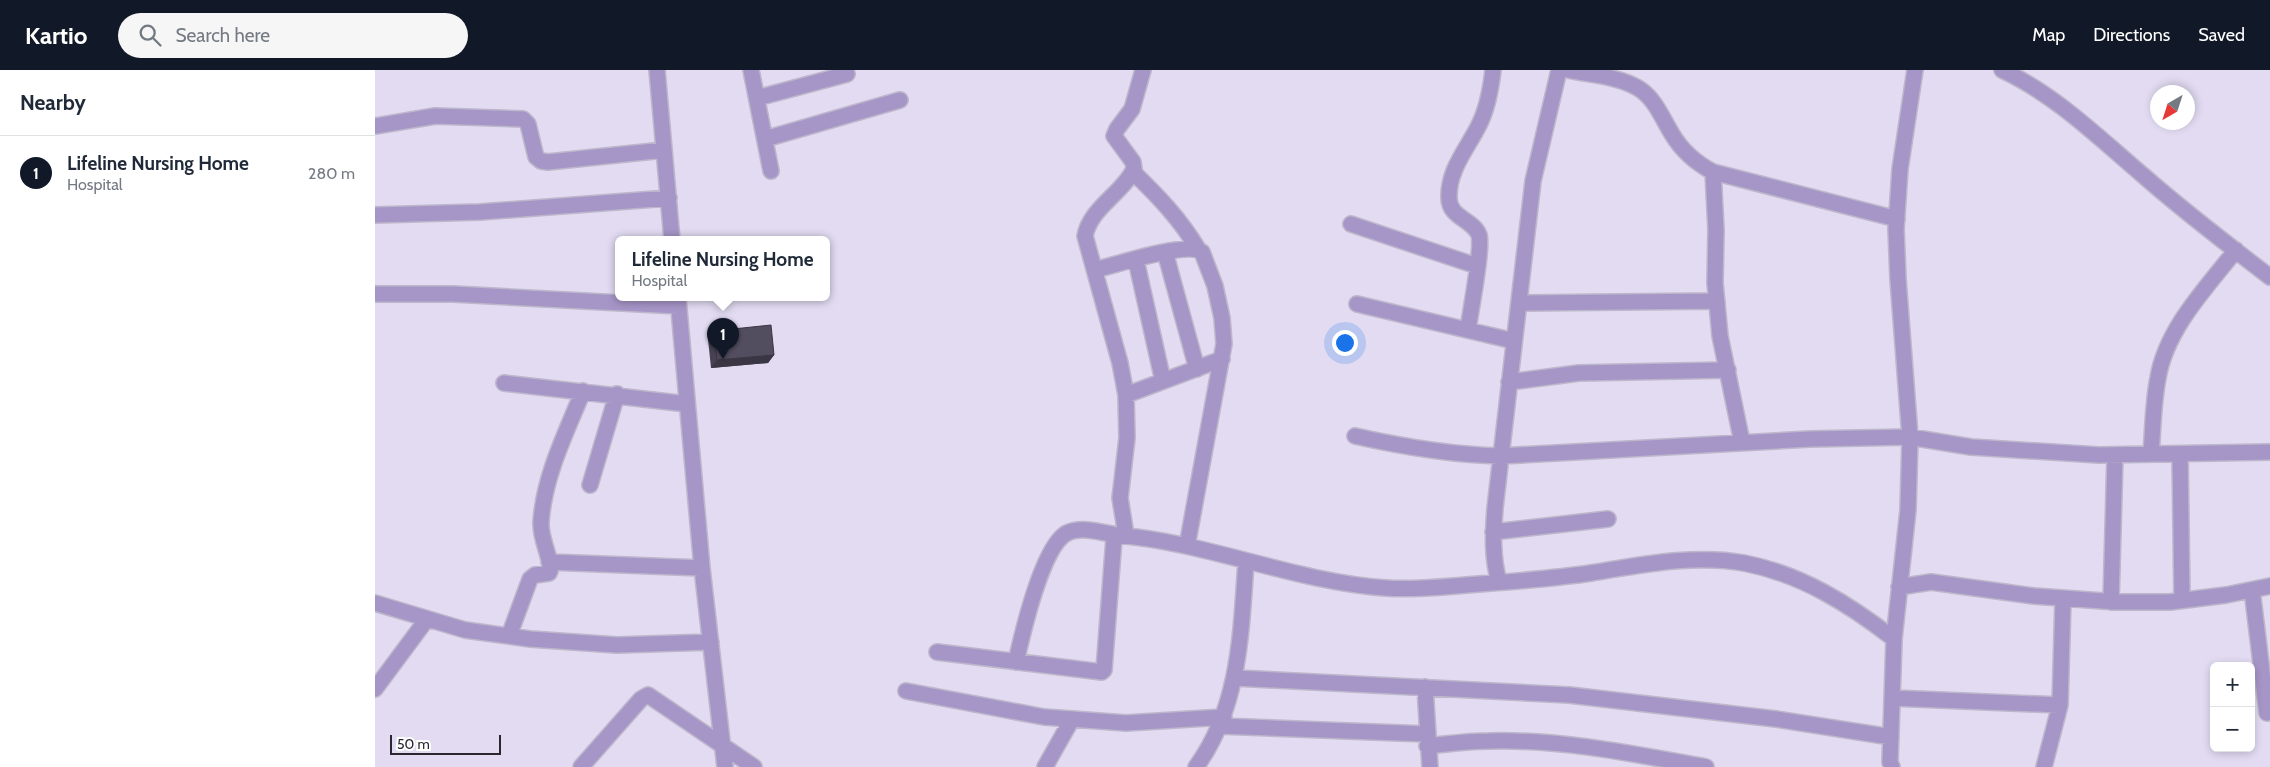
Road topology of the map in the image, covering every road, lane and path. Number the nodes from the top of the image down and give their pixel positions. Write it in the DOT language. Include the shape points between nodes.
graph roads {
  1 [pos="657,70"];
  2 [pos="751,70"];
  3 [pos="1143,70"];
  4 [pos="1493,70"];
  5 [pos="1559,70"];
  6 [pos="1567,70"];
  7 [pos="1915,70"];
  8 [pos="1923,70"];
  9 [pos="2002,70"];
  10 [pos="847,74"];
  11 [pos="1911,91"];
  12 [pos="757,98"];
  13 [pos="900,100"];
  14 [pos="375,126"];
  15 [pos="765,139"];
  16 [pos="664,150"];
  17 [pos="771,170"];
  18 [pos="1133,172"];
  19 [pos="1713,172"];
  20 [pos="669,198"];
  21 [pos="375,216"];
  22 [pos="1897,219"];
  23 [pos="1351,224"];
  24 [pos="672,236"];
  25 [pos="1198,249"];
  26 [pos="2235,250"];
  27 [pos="1165,252"];
  28 [pos="1136,260"];
  29 [pos="1477,266"];
  30 [pos="1095,270"];
  31 [pos="2269,273"];
  32 [pos="375,294"];
  33 [pos="615,300"];
  34 [pos="650,301"];
  35 [pos="1717,301"];
  36 [pos="678,302"];
  37 [pos="1519,303"];
  38 [pos="1357,304"];
  39 [pos="1468,330"];
  40 [pos="1514,341"];
  41 [pos="1222,360"];
  42 [pos="1197,369"];
  43 [pos="1728,370"];
  44 [pos="504,382"];
  45 [pos="1163,382"];
  46 [pos="1509,382"];
  47 [pos="583,391"];
  48 [pos="617,394"];
  49 [pos="1126,395"];
  50 [pos="687,404"];
  51 [pos="1355,436"];
  52 [pos="1910,437"];
  53 [pos="1742,442"];
  54 [pos="2270,452"];
  55 [pos="2151,454"];
  56 [pos="2180,454"];
  57 [pos="2115,455"];
  58 [pos="1501,456"];
  59 [pos="590,485"];
  60 [pos="1607,519"];
  61 [pos="1493,532"];
  62 [pos="1121,535"];
  63 [pos="1187,546"];
  64 [pos="1247,561"];
  65 [pos="549,562"];
  66 [pos="702,568"];
  67 [pos="1499,582"];
  68 [pos="2270,586"];
  69 [pos="1899,587"];
  70 [pos="2252,590"];
  71 [pos="2063,599"];
  72 [pos="2181,600"];
  73 [pos="2111,602"];
  74 [pos="375,603"];
  75 [pos="427,619"];
  76 [pos="509,636"];
  77 [pos="1894,639"];
  78 [pos="711,642"];
  79 [pos="937,652"];
  80 [pos="1016,662"];
  81 [pos="1235,678"];
  82 [pos="1425,687"];
  83 [pos="375,689"];
  84 [pos="906,691"];
  85 [pos="1892,698"];
  86 [pos="2060,706"];
  87 [pos="2267,713"];
  88 [pos="1072,719"];
  89 [pos="1221,721"];
  90 [pos="1891,737"];
  91 [pos="1427,740"];
  92 [pos="723,744"];
  93 [pos="581,767"];
  94 [pos="725,767"];
  95 [pos="754,767"];
  96 [pos="1045,767"];
  97 [pos="1196,767"];
  98 [pos="1429,767"];
  99 [pos="1706,767"];
  100 [pos="1892,767"];
  101 [pos="2044,767"];
  1 -- 16 [label="street"];
  2 -- 12 [label="street"];
  3 -- 18 [label="street" via="1132,110 1114,136 1133,162"];
  4 -- 29 [label="street" via="1479,125 1461,154 1450,184 1450,208 1476,230 1479,237"];
  5 -- 37 [label="street" via="1533,181"];
  6 -- 19 [label="street" via="1614,79 1637,88 1650,98 1683,149 1699,165"];
  7 -- 11 [label="street"];
  8 -- 11 [label="street"];
  9 -- 26 [label="street" via="2053,101"];
  10 -- 12 [label="street"];
  11 -- 22 [label="street"];
  12 -- 15 [label="street"];
  13 -- 15 [label="street"];
  14 -- 16 [label="street" via="435,116 523,119 528,124 536,157 548,162"];
  15 -- 17 [label="street"];
  16 -- 20 [label="street"];
  18 -- 25 [label="street" via="1166,204"];
  18 -- 30 [label="street" via="1086,230 1086,244"];
  19 -- 22 [label="street"];
  19 -- 35 [label="street"];
  20 -- 21 [label="street"];
  20 -- 24 [label="street"];
  22 -- 52 [label="street" via="1898,280"];
  23 -- 29 [label="street"];
  25 -- 27 [label="street"];
  25 -- 41 [label="street" via="1205,258 1215,286 1222,318"];
  26 -- 31 [label="street"];
  26 -- 55 [label="street" via="2192,306 2171,341 2158,376"];
  27 -- 28 [label="street"];
  27 -- 42 [label="street"];
  28 -- 30 [label="street"];
  28 -- 45 [label="street"];
  29 -- 39 [label="street"];
  30 -- 49 [label="street"];
  32 -- 33 [label="street"];
  34 -- 36 [label="street"];
  35 -- 37 [label="street"];
  35 -- 43 [label="street" via="1720,336"];
  36 -- 50 [label="street"];
  37 -- 40 [label="street"];
  38 -- 39 [label="street"];
  39 -- 40 [label="street"];
  40 -- 46 [label="street"];
  41 -- 42 [label="street"];
  41 -- 63 [label="street"];
  42 -- 45 [label="street"];
  43 -- 46 [label="street" via="1579,373"];
  43 -- 53 [label="street"];
  44 -- 47 [label="street"];
  45 -- 49 [label="street"];
  46 -- 58 [label="street"];
  47 -- 48 [label="street"];
  47 -- 65 [label="street" via="557,456 543,508 542,539"];
  48 -- 50 [label="street"];
  48 -- 59 [label="street"];
  49 -- 62 [label="street" via="1127,438 1120,498"];
  50 -- 66 [label="street"];
  51 -- 58 [label="street" via="1414,449"];
  52 -- 53 [label="street"];
  52 -- 57 [label="street" via="1971,446"];
  52 -- 69 [label="street" via="1908,510"];
  53 -- 58 [label="street"];
  54 -- 56 [label="street"];
  55 -- 56 [label="street"];
  55 -- 57 [label="street"];
  56 -- 72 [label="street"];
  57 -- 73 [label="street"];
  58 -- 61 [label="street"];
  60 -- 61 [label="street"];
  61 -- 67 [label="street" via="1494,565"];
  62 -- 63 [label="street"];
  62 -- 80 [label="street" via="1079,529 1065,534 1055,545 1034,589"];
  62 -- 80 [label="street" via="1114,538 1104,670"];
  63 -- 64 [label="street"];
  64 -- 67 [label="street" via="1385,588"];
  64 -- 81 [label="street"];
  65 -- 66 [label="street"];
  65 -- 76 [label="street" via="549,573 535,575 527,584"];
  66 -- 78 [label="street"];
  67 -- 77 [label="street" via="1551,579 1683,560 1744,563 1783,573 1810,585 1861,614"];
  68 -- 70 [label="street"];
  69 -- 71 [label="street" via="1931,582"];
  69 -- 77 [label="street"];
  70 -- 72 [label="street"];
  70 -- 87 [label="street"];
  71 -- 73 [label="street"];
  71 -- 86 [label="street"];
  72 -- 73 [label="street"];
  74 -- 75 [label="street"];
  75 -- 76 [label="street" via="465,630"];
  75 -- 83 [label="street"];
  76 -- 78 [label="street" via="617,645"];
  77 -- 85 [label="street"];
  78 -- 92 [label="street"];
  79 -- 80 [label="street"];
  81 -- 82 [label="street"];
  81 -- 89 [label="street"];
  82 -- 90 [label="street" via="1569,695 1776,718"];
  82 -- 91 [label="street"];
  84 -- 88 [label="street" via="1044,717"];
  85 -- 86 [label="street"];
  85 -- 90 [label="street"];
  86 -- 101 [label="street"];
  88 -- 89 [label="street" via="1126,723"];
  88 -- 96 [label="street"];
  89 -- 91 [label="street"];
  89 -- 97 [label="street" via="1206,754"];
  90 -- 100 [label="street"];
  91 -- 98 [label="street"];
  91 -- 99 [label="street" via="1540,742"];
  92 -- 93 [label="street" via="648,695"];
  92 -- 94 [label="street"];
  92 -- 95 [label="street"];
}
